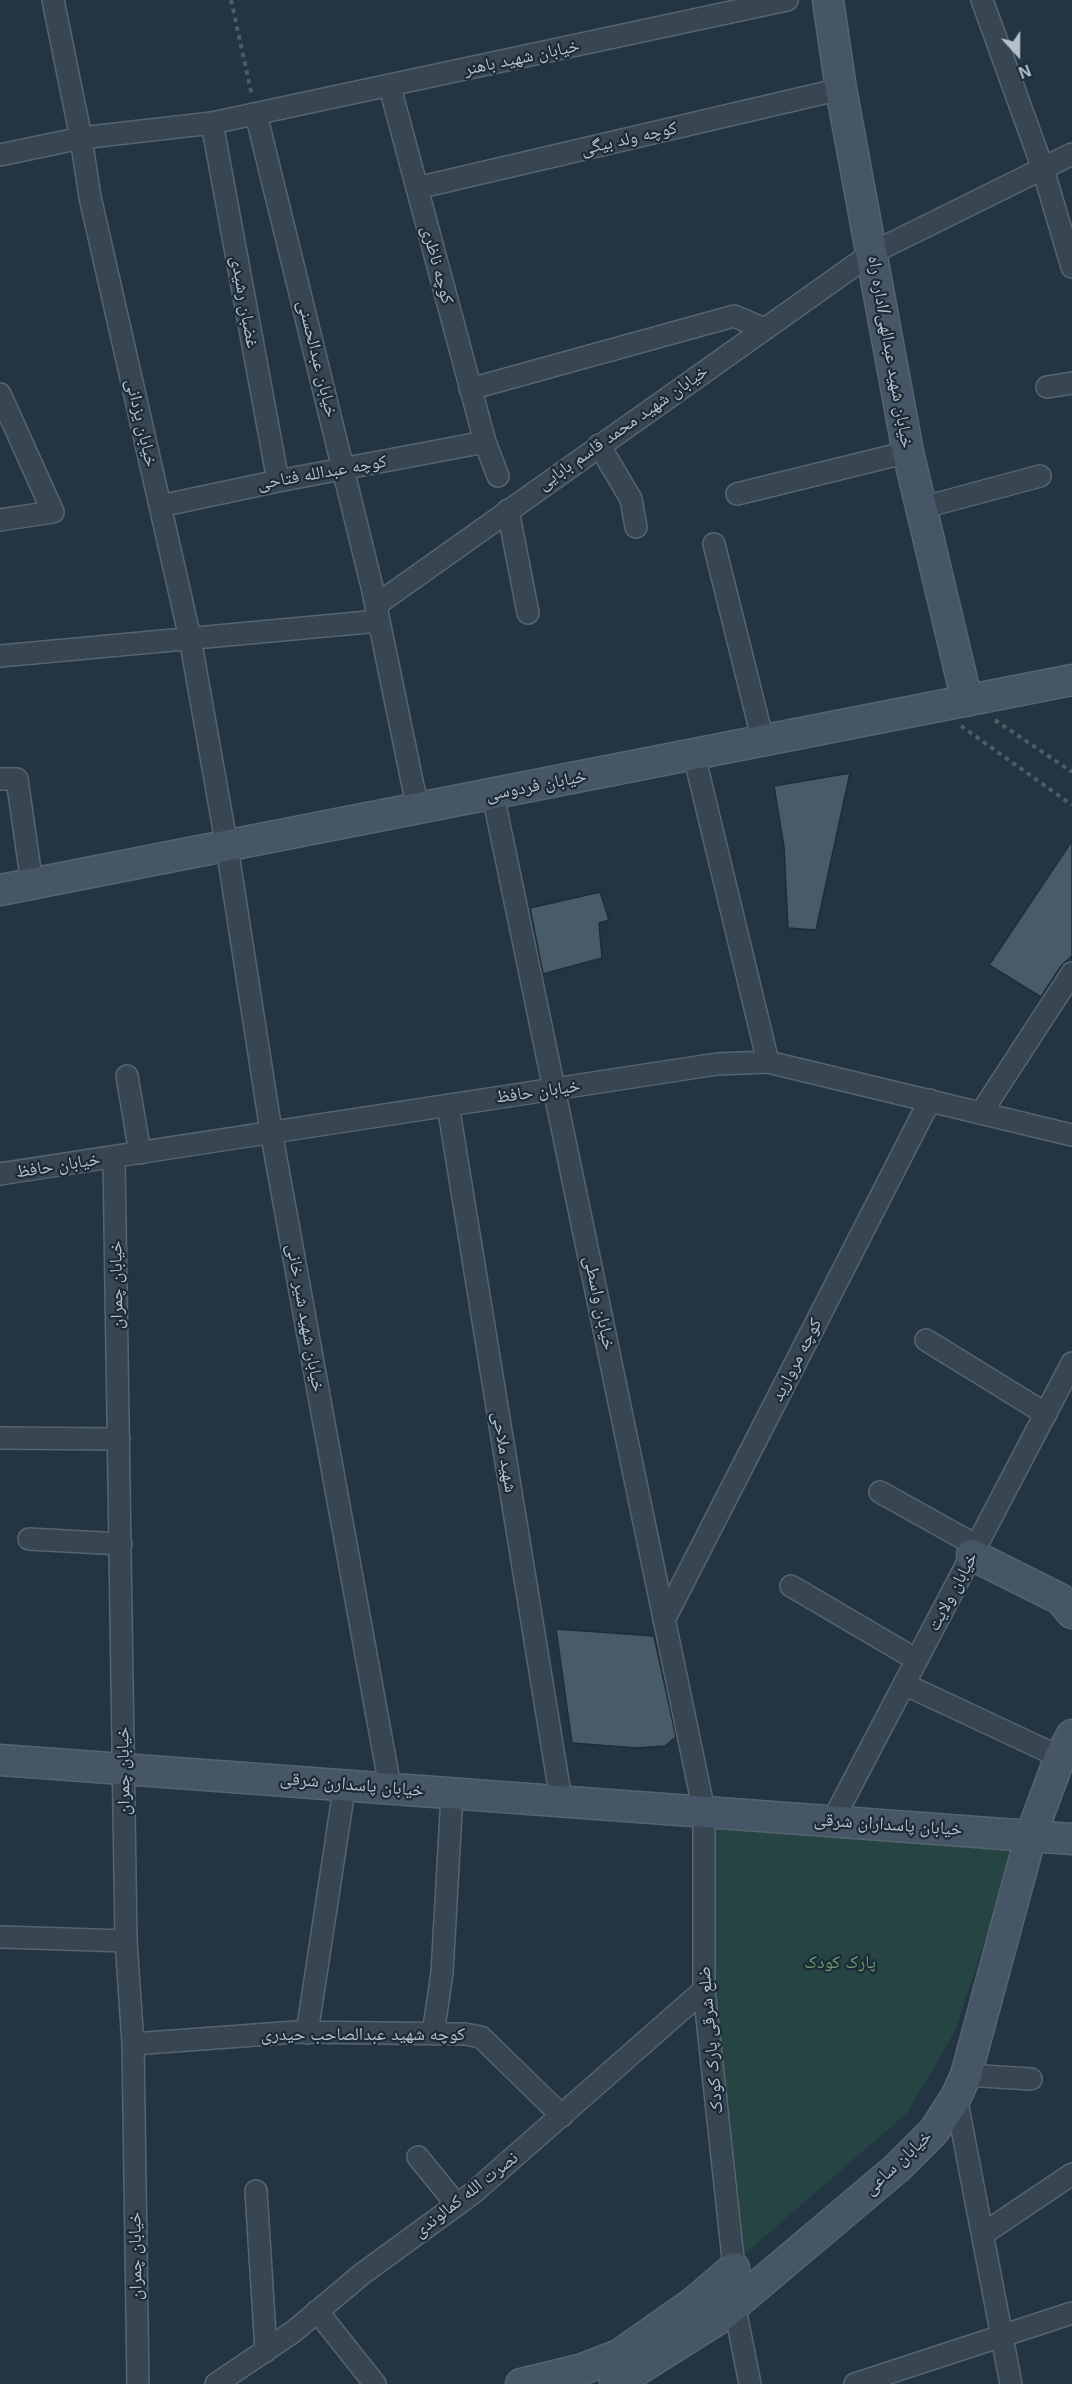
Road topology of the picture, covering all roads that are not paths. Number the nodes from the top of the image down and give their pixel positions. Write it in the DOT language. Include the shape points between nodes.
graph roads {
  1 [pos="53,0"];
  2 [pos="787,0"];
  3 [pos="828,0"];
  4 [pos="982,0"];
  5 [pos="390,87"];
  6 [pos="841,89"];
  7 [pos="256,114"];
  8 [pos="212,123"];
  9 [pos="81,138"];
  10 [pos="1072,154"];
  11 [pos="0,155"];
  12 [pos="1043,170"];
  13 [pos="417,188"];
  14 [pos="872,253"];
  15 [pos="1072,267"];
  16 [pos="765,329"];
  17 [pos="1072,383"];
  18 [pos="1047,387"];
  19 [pos="470,389"];
  20 [pos="0,394"];
  21 [pos="484,442"];
  22 [pos="600,445"];
  23 [pos="908,452"];
  24 [pos="344,470"];
  25 [pos="498,476"];
  26 [pos="1040,476"];
  27 [pos="278,481"];
  28 [pos="737,494"];
  29 [pos="160,506"];
  30 [pos="921,508"];
  31 [pos="508,510"];
  32 [pos="0,520"];
  33 [pos="636,527"];
  34 [pos="714,544"];
  35 [pos="377,613"];
  36 [pos="528,613"];
  37 [pos="190,638"];
  38 [pos="0,656"];
  39 [pos="1072,680"];
  40 [pos="967,701"];
  41 [pos="763,741"];
  42 [pos="694,755"];
  43 [pos="0,779"];
  44 [pos="493,795"];
  45 [pos="418,810"];
  46 [pos="227,847"];
  47 [pos="32,884"];
  48 [pos="0,890"];
  49 [pos="1072,973"];
  50 [pos="768,1062"];
  51 [pos="127,1076"];
  52 [pos="555,1089"];
  53 [pos="930,1100"];
  54 [pos="448,1105"];
  55 [pos="981,1113"];
  56 [pos="272,1131"];
  57 [pos="1072,1135"];
  58 [pos="140,1153"];
  59 [pos="114,1157"];
  60 [pos="0,1174"];
  61 [pos="926,1340"];
  62 [pos="1072,1366"];
  63 [pos="1046,1414"];
  64 [pos="0,1438"];
  65 [pos="119,1439"];
  66 [pos="880,1492"];
  67 [pos="29,1539"];
  68 [pos="121,1544"];
  69 [pos="974,1551"];
  70 [pos="791,1586"];
  71 [pos="1072,1612"];
  72 [pos="664,1620"];
  73 [pos="917,1660"];
  74 [pos="904,1684"];
  75 [pos="1066,1746"];
  76 [pos="0,1760"];
  77 [pos="125,1768"];
  78 [pos="345,1783"];
  79 [pos="390,1787"];
  80 [pos="452,1794"];
  81 [pos="561,1800"];
  82 [pos="704,1811"];
  83 [pos="833,1821"];
  84 [pos="1031,1836"];
  85 [pos="1072,1839"];
  86 [pos="2,1937"];
  87 [pos="126,1941"];
  88 [pos="704,1990"];
  89 [pos="307,2033"];
  90 [pos="432,2034"];
  91 [pos="133,2043"];
  92 [pos="1031,2079"];
  93 [pos="961,2086"];
  94 [pos="562,2116"];
  95 [pos="418,2157"];
  96 [pos="1072,2174"];
  97 [pos="256,2191"];
  98 [pos="457,2205"];
  99 [pos="982,2234"];
  100 [pos="734,2268"];
  101 [pos="734,2303"];
  102 [pos="317,2312"];
  103 [pos="1072,2313"];
  104 [pos="1002,2335"];
  105 [pos="266,2350"];
  106 [pos="880,2380"];
  107 [pos="138,2384"];
  108 [pos="216,2384"];
  109 [pos="375,2384"];
  110 [pos="521,2384"];
  111 [pos="615,2384"];
  112 [pos="750,2384"];
  113 [pos="855,2384"];
  114 [pos="1011,2384"];
  1 -- 9 [label="street, خیابان یزدانی"];
  2 -- 5 [label="street, خیابان شهید باهنر"];
  3 -- 6 [label="street, خیابان شهید عبدالهی/اداره راه"];
  4 -- 12 [label="street"];
  5 -- 7 [label="street, خیابان شهید باهنر"];
  5 -- 13 [label="street, کوچه ناظری"];
  6 -- 13 [label="street, کوچه ولد بیگی"];
  6 -- 14 [label="street, خیابان شهید عبدالهی/اداره راه"];
  7 -- 8 [label="street, خیابان شهید باهنر"];
  7 -- 24 [label="street, خیابان عبدالحسنی"];
  8 -- 9 [label="street, خیابان شهید باهنر"];
  8 -- 27 [label="street, غضبان رشیدی"];
  9 -- 11 [label="street, خیابان شهید باهنر"];
  9 -- 29 [label="street, خیابان یزدانی" via="90,197"];
  10 -- 12 [label="street, خیابان شهید محمد قاسم بابایی"];
  12 -- 14 [label="street, خیابان شهید محمد قاسم بابایی"];
  12 -- 15 [label="street"];
  13 -- 19 [label="street, کوچه ناظری"];
  14 -- 16 [label="street, خیابان شهید محمد قاسم بابایی"];
  14 -- 23 [label="street, خیابان شهید عبدالهی/اداره راه"];
  16 -- 19 [label="street" via="734,315"];
  16 -- 22 [label="street, خیابان شهید محمد قاسم بابایی"];
  17 -- 18 [label="street"];
  19 -- 21 [label="street, کوچه ناظری"];
  20 -- 32 [label="street" via="53,512"];
  21 -- 24 [label="street, کوچه عبدالله فتاحی"];
  21 -- 25 [label="street, کوچه ناظری"];
  22 -- 31 [label="street, خیابان شهید محمد قاسم بابایی"];
  22 -- 33 [label="street" via="631,499"];
  23 -- 28 [label="street"];
  23 -- 30 [label="street, خیابان شهید عبدالهی/اداره راه"];
  24 -- 27 [label="street, کوچه عبدالله فتاحی"];
  24 -- 35 [label="street, خیابان عبدالحسنی"];
  26 -- 30 [label="street"];
  27 -- 29 [label="street, کوچه عبدالله فتاحی"];
  29 -- 37 [label="street, خیابان یزدانی"];
  30 -- 40 [label="street, خیابان شهید عبدالهی/اداره راه"];
  31 -- 35 [label="street, خیابان شهید محمد قاسم بابایی"];
  31 -- 36 [label="street"];
  34 -- 41 [label="street"];
  35 -- 37 [label="street"];
  35 -- 45 [label="street, خیابان عبدالحسنی"];
  37 -- 38 [label="street"];
  37 -- 46 [label="street, خیابان یزدانی"];
  39 -- 40 [label="street, خیابان فردوسی"];
  40 -- 41 [label="street, خیابان فردوسی"];
  41 -- 42 [label="street, خیابان فردوسی"];
  42 -- 44 [label="street, خیابان فردوسی"];
  42 -- 50 [label="street"];
  43 -- 47 [label="street" via="17,779"];
  44 -- 45 [label="street, خیابان فردوسی"];
  44 -- 52 [label="street, خیابان واسطی"];
  45 -- 46 [label="street, خیابان فردوسی"];
  46 -- 47 [label="street, خیابان فردوسی"];
  46 -- 56 [label="street, خیابان شهید شیر خانی"];
  47 -- 48 [label="street, خیابان فردوسی"];
  49 -- 55 [label="street"];
  50 -- 52 [label="street, خیابان حافظ" via="717,1064"];
  50 -- 53 [label="street, خیابان حافظ"];
  51 -- 58 [label="street"];
  52 -- 54 [label="street, خیابان حافظ"];
  52 -- 72 [label="street, خیابان واسطی"];
  53 -- 55 [label="street, خیابان حافظ"];
  53 -- 72 [label="street, کوچه مروارید"];
  54 -- 56 [label="street, خیابان حافظ"];
  54 -- 81 [label="street, شهید ملاحی"];
  55 -- 57 [label="street, خیابان حافظ"];
  56 -- 58 [label="street, خیابان حافظ"];
  56 -- 79 [label="street, خیابان شهید شیر خانی"];
  58 -- 59 [label="street, خیابان حافظ"];
  59 -- 60 [label="street, خیابان حافظ"];
  59 -- 65 [label="street, خیابان چمران"];
  61 -- 63 [label="street"];
  62 -- 63 [label="street, خیابان ولایت"];
  63 -- 69 [label="street, خیابان ولایت"];
  64 -- 65 [label="street"];
  65 -- 68 [label="street, خیابان چمران"];
  66 -- 69 [label="street"];
  67 -- 68 [label="street"];
  68 -- 77 [label="street, خیابان چمران"];
  69 -- 71 [label="street" via="1054,1595"];
  69 -- 73 [label="street, خیابان ولایت"];
  70 -- 73 [label="street"];
  72 -- 82 [label="street, خیابان واسطی"];
  73 -- 74 [label="street, خیابان ولایت"];
  74 -- 75 [label="street"];
  74 -- 83 [label="street, خیابان ولایت"];
  75 -- 84 [label="street, خیابان ساعی"];
  76 -- 77 [label="street, خیابان پاسدارن شرقی"];
  77 -- 78 [label="street, خیابان پاسدارن شرقی"];
  77 -- 87 [label="street, خیابان چمران"];
  78 -- 79 [label="street, خیابان پاسدارن شرقی"];
  78 -- 89 [label="street"];
  79 -- 80 [label="street, خیابان پاسدارن شرقی"];
  80 -- 81 [label="street, خیابان پاسدارن شرقی"];
  80 -- 90 [label="street" via="442,1973"];
  81 -- 82 [label="street, خیابان پاسدارن شرقی"];
  82 -- 83 [label="street, خیابان پاسداران شرقی"];
  82 -- 88 [label="street, ضلع شرقی پارک کودک"];
  83 -- 84 [label="street, خیابان پاسداران شرقی"];
  84 -- 85 [label="street, خیابان پاسداران شرقی"];
  84 -- 93 [label="street, خیابان ساعی"];
  86 -- 87 [label="street"];
  87 -- 91 [label="street, خیابان چمران"];
  88 -- 94 [label="street, نصرت الله کمالوندی"];
  88 -- 100 [label="street, ضلع شرقی پارک کودک"];
  89 -- 90 [label="street, کوچه شهید عبدالصاحب حیدری"];
  89 -- 91 [label="street, کوچه شهید عبدالصاحب حیدری"];
  90 -- 94 [label="street, کوچه شهید عبدالصاحب حیدری" via="481,2037"];
  91 -- 107 [label="street, خیابان چمران"];
  92 -- 93 [label="street"];
  93 -- 99 [label="street"];
  93 -- 101 [label="street, خیابان ساعی" via="934,2131 897,2168"];
  94 -- 98 [label="street, نصرت الله کمالوندی"];
  95 -- 98 [label="street"];
  96 -- 99 [label="street"];
  97 -- 105 [label="street"];
  98 -- 102 [label="street, نصرت الله کمالوندی"];
  99 -- 104 [label="street"];
  100 -- 101 [label="street, ضلع شرقی پارک کودک"];
  100 -- 110 [label="street" via="693,2303 619,2355 583,2369"];
  101 -- 111 [label="street, خیابان ساعی" via="686,2341"];
  101 -- 112 [label="street, ضلع شرقی پارک کودک"];
  102 -- 105 [label="street, نصرت الله کمالوندی"];
  102 -- 109 [label="street"];
  103 -- 104 [label="street"];
  104 -- 106 [label="street"];
  104 -- 114 [label="street"];
  105 -- 108 [label="street, نصرت الله کمالوندی"];
  106 -- 113 [label="street"];
}
